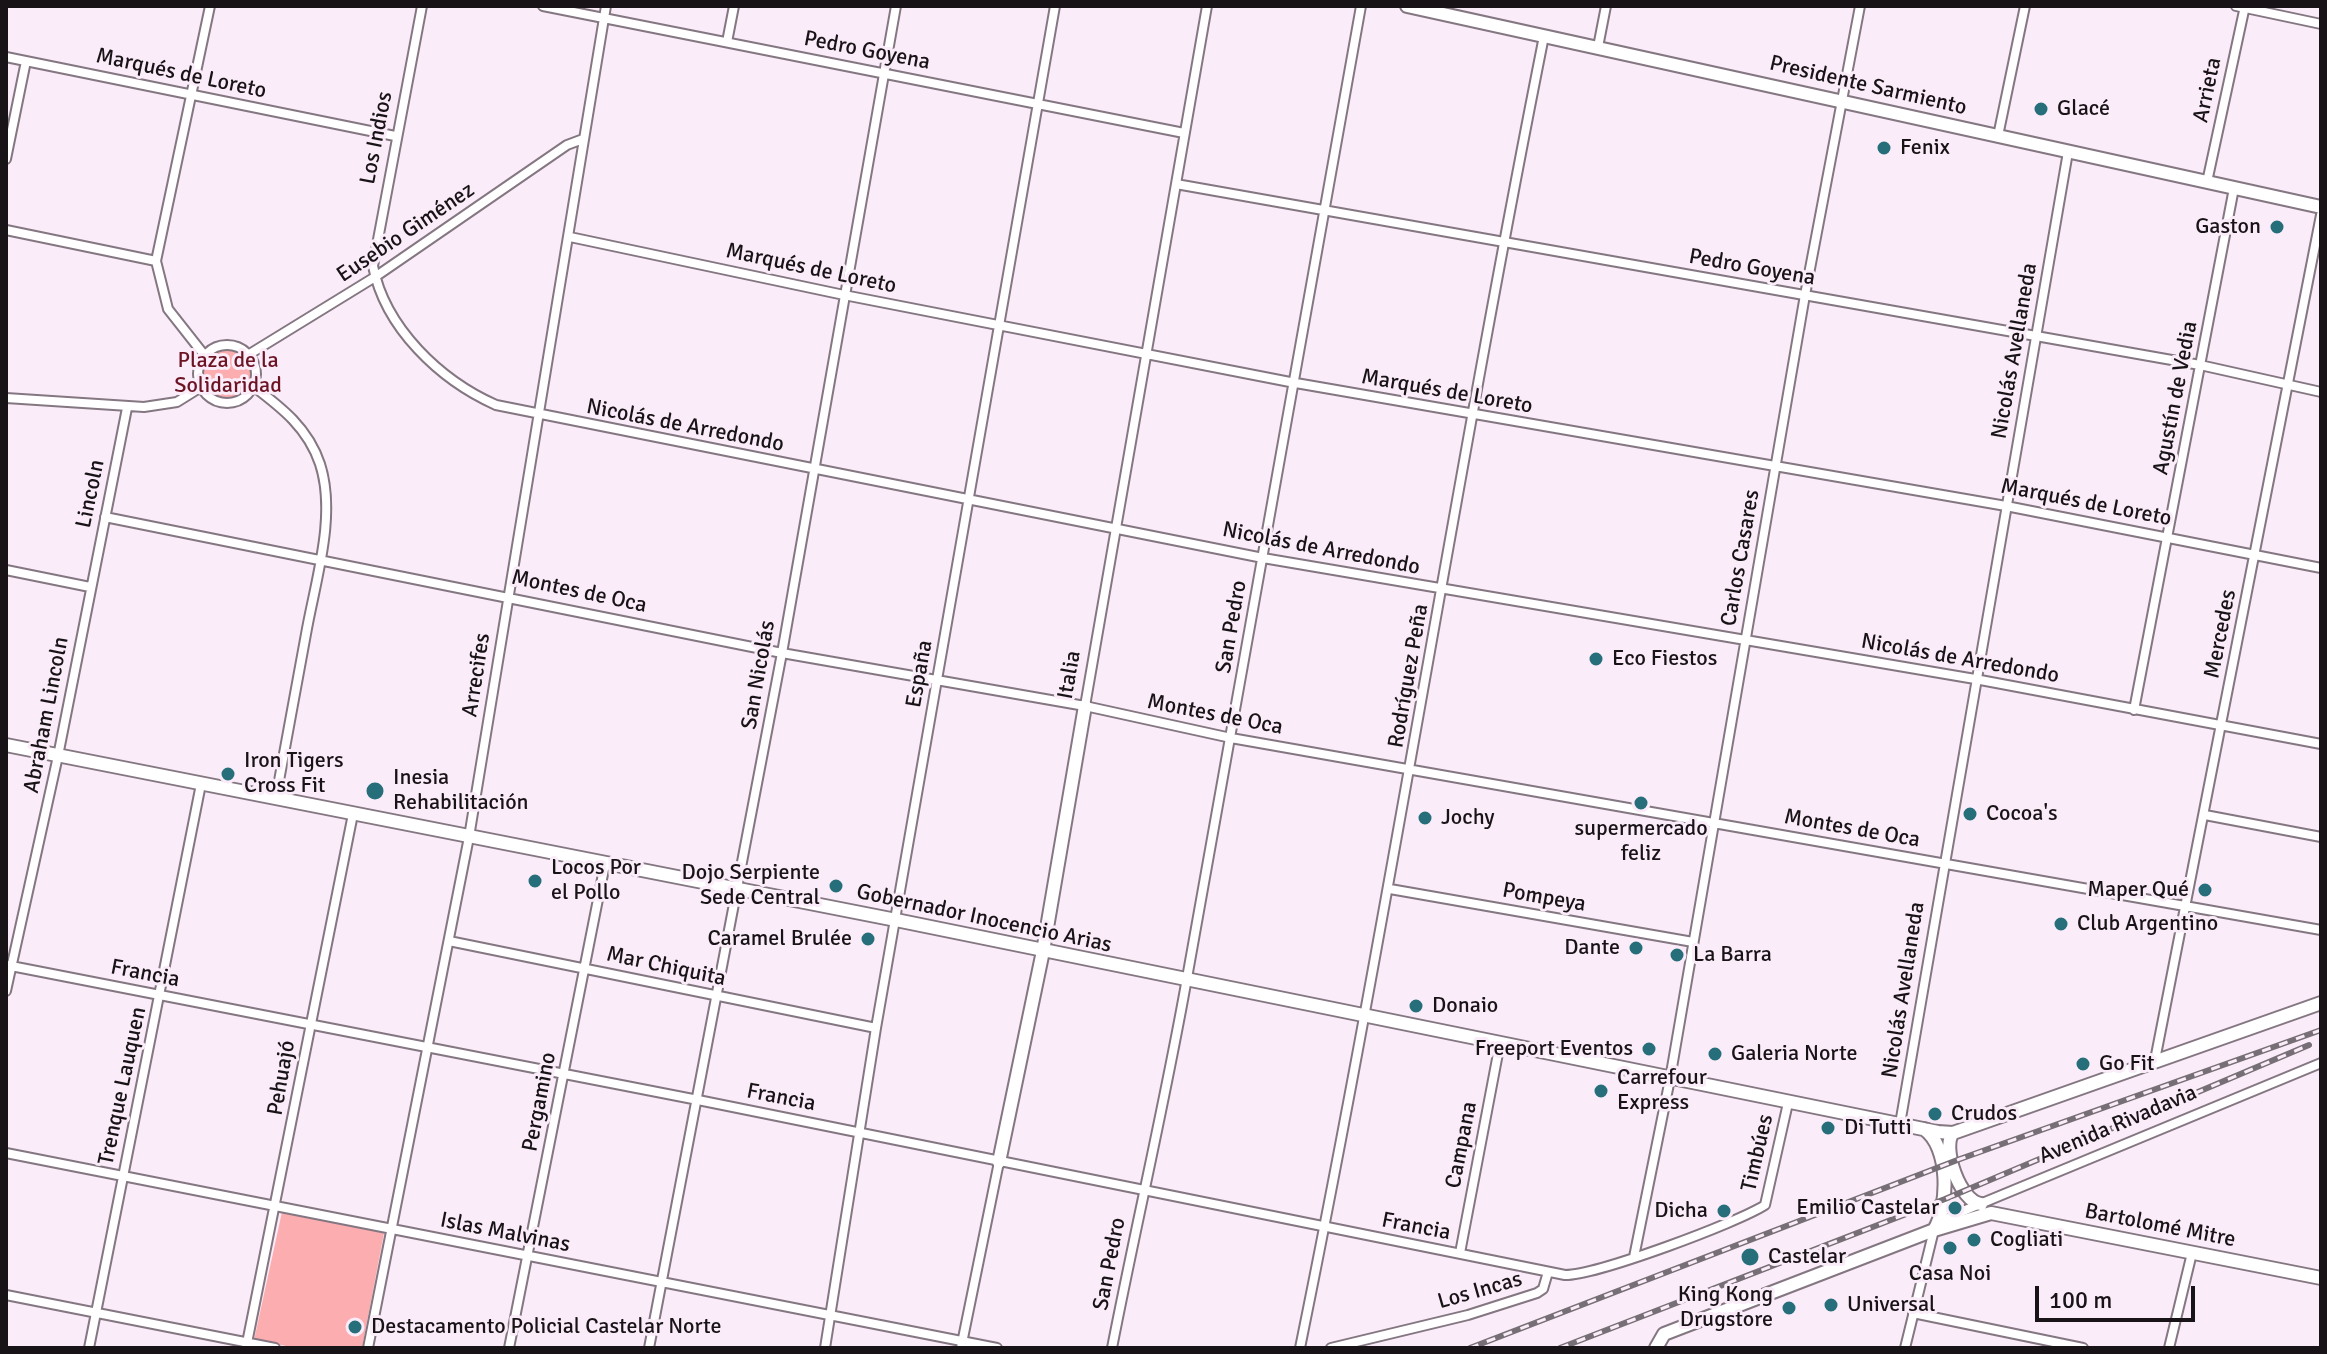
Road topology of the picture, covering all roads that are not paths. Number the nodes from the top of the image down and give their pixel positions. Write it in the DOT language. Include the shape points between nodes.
graph roads {
  1 [pos="210,6"];
  2 [pos="422,6"];
  3 [pos="543,6"];
  4 [pos="606,6"];
  5 [pos="734,6"];
  6 [pos="896,6"];
  7 [pos="1055,6"];
  8 [pos="1207,6"];
  9 [pos="1361,6"];
  10 [pos="1407,6"];
  11 [pos="1606,6"];
  12 [pos="1860,6"];
  13 [pos="2025,6"];
  14 [pos="2242,7"];
  15 [pos="604,18"];
  16 [pos="2321,24"];
  17 [pos="1544,36"];
  18 [pos="727,42"];
  19 [pos="1598,47"];
  20 [pos="6,57"];
  21 [pos="26,61"];
  22 [pos="883,72"];
  23 [pos="193,95"];
  24 [pos="1840,100"];
  25 [pos="1039,105"];
  26 [pos="1184,133"];
  27 [pos="395,136"];
  28 [pos="1998,136"];
  29 [pos="583,139"];
  30 [pos="2068,152"];
  31 [pos="6,159"];
  32 [pos="2207,182"];
  33 [pos="1176,184"];
  34 [pos="2234,188"];
  35 [pos="2321,207"];
  36 [pos="1323,212"];
  37 [pos="2321,215"];
  38 [pos="6,230"];
  39 [pos="570,237"];
  40 [pos="1502,244"];
  41 [pos="156,261"];
  42 [pos="375,277"];
  43 [pos="844,295"];
  44 [pos="1805,295"];
  45 [pos="1000,325"];
  46 [pos="2036,336"];
  47 [pos="1146,352"];
  48 [pos="248,355"];
  49 [pos="205,356"];
  50 [pos="2200,365"];
  51 [pos="1290,382"];
  52 [pos="2287,384"];
  53 [pos="253,386"];
  54 [pos="201,387"];
  55 [pos="2321,392"];
  56 [pos="6,398"];
  57 [pos="127,408"];
  58 [pos="1472,415"];
  59 [pos="539,416"];
  60 [pos="1775,468"];
  61 [pos="814,470"];
  62 [pos="970,501"];
  63 [pos="2006,506"];
  64 [pos="105,517"];
  65 [pos="1115,527"];
  66 [pos="2168,538"];
  67 [pos="2254,555"];
  68 [pos="320,558"];
  69 [pos="1263,558"];
  70 [pos="2321,568"];
  71 [pos="6,570"];
  72 [pos="90,587"];
  73 [pos="1441,590"];
  74 [pos="509,596"];
  75 [pos="1745,639"];
  76 [pos="782,653"];
  77 [pos="1975,679"];
  78 [pos="937,682"];
  79 [pos="1085,706"];
  80 [pos="2134,710"];
  81 [pos="2221,726"];
  82 [pos="1231,738"];
  83 [pos="2321,744"];
  84 [pos="6,745"];
  85 [pos="58,756"];
  86 [pos="1411,770"];
  87 [pos="201,784"];
  88 [pos="276,797"];
  89 [pos="353,814"];
  90 [pos="2205,815"];
  91 [pos="1713,823"];
  92 [pos="469,837"];
  93 [pos="2321,837"];
  94 [pos="1943,863"];
  95 [pos="605,864"];
  96 [pos="737,889"];
  97 [pos="1390,889"];
  98 [pos="2186,906"];
  99 [pos="896,920"];
  100 [pos="2321,930"];
  101 [pos="449,941"];
  102 [pos="1693,942"];
  103 [pos="1043,951"];
  104 [pos="9,966"];
  105 [pos="585,968"];
  106 [pos="1187,980"];
  107 [pos="6,991"];
  108 [pos="160,996"];
  109 [pos="719,996"];
  110 [pos="2321,1003"];
  111 [pos="1366,1016"];
  112 [pos="310,1025"];
  113 [pos="876,1028"];
  114 [pos="1500,1043"];
  115 [pos="428,1048"];
  116 [pos="2155,1060"];
  117 [pos="2321,1063"];
  118 [pos="564,1074"];
  119 [pos="1670,1079"];
  120 [pos="698,1100"];
  121 [pos="1788,1103"];
  122 [pos="1900,1124"];
  123 [pos="1924,1129"];
  124 [pos="860,1133"];
  125 [pos="1953,1133"];
  126 [pos="6,1153"];
  127 [pos="999,1162"];
  128 [pos="123,1175"];
  129 [pos="1143,1189"];
  130 [pos="277,1205"];
  131 [pos="1759,1209"];
  132 [pos="1986,1209"];
  133 [pos="391,1228"];
  134 [pos="1324,1228"];
  135 [pos="1934,1230"];
  136 [pos="1460,1253"];
  137 [pos="2192,1253"];
  138 [pos="527,1256"];
  139 [pos="1634,1257"];
  140 [pos="1548,1272"];
  141 [pos="2321,1278"];
  142 [pos="662,1281"];
  143 [pos="6,1295"];
  144 [pos="1913,1313"];
  145 [pos="95,1314"];
  146 [pos="831,1314"];
  147 [pos="1658,1343"];
  148 [pos="962,1344"];
  149 [pos="246,1345"];
  150 [pos="89,1348"];
  151 [pos="275,1348"];
  152 [pos="368,1348"];
  153 [pos="509,1348"];
  154 [pos="649,1348"];
  155 [pos="825,1348"];
  156 [pos="997,1348"];
  157 [pos="1112,1348"];
  158 [pos="1300,1348"];
  159 [pos="1331,1348"];
  160 [pos="1905,1348"];
  161 [pos="2083,1348"];
  162 [pos="2169,1348"];
  1 -- 23 [label="street"];
  2 -- 27 [label="street, Los Indios"];
  3 -- 15 [label="street, Pedro Goyena"];
  4 -- 15 [label="street, Arrecifes"];
  5 -- 18 [label="street"];
  6 -- 22 [label="street, San Nicolás"];
  7 -- 25 [label="street, España"];
  8 -- 26 [label="street, Italia"];
  9 -- 36 [label="street, San Pedro"];
  10 -- 17 [label="street, Presidente Sarmiento"];
  11 -- 19 [label="street"];
  12 -- 24 [label="street, Carlos Casares"];
  13 -- 28 [label="street"];
  14 -- 16 [label="street"];
  14 -- 32 [label="street, Arrieta"];
  15 -- 18 [label="street, Pedro Goyena"];
  15 -- 29 [label="street, Arrecifes"];
  17 -- 19 [label="street, Presidente Sarmiento"];
  17 -- 40 [label="street, Rodríguez Peña"];
  18 -- 22 [label="street, Pedro Goyena"];
  19 -- 24 [label="street, Presidente Sarmiento"];
  20 -- 21 [label="street, Marqués de Loreto"];
  21 -- 23 [label="street, Marqués de Loreto"];
  21 -- 31 [label="street"];
  22 -- 25 [label="street, Pedro Goyena"];
  22 -- 43 [label="street, San Nicolás"];
  23 -- 27 [label="street, Marqués de Loreto"];
  23 -- 41 [label="street"];
  24 -- 28 [label="street, Presidente Sarmiento"];
  24 -- 44 [label="street, Carlos Casares"];
  25 -- 26 [label="street, Pedro Goyena"];
  25 -- 45 [label="street, España"];
  26 -- 33 [label="street, Italia"];
  27 -- 42 [label="street, Los Indios" via="373,254"];
  28 -- 30 [label="street, Presidente Sarmiento"];
  29 -- 39 [label="street, Arrecifes"];
  29 -- 42 [label="street, Eusebio Giménez"];
  30 -- 32 [label="street, Presidente Sarmiento"];
  30 -- 46 [label="street, Nicolás Avellaneda"];
  32 -- 34 [label="street, Presidente Sarmiento"];
  33 -- 36 [label="street, Pedro Goyena"];
  33 -- 47 [label="street, Italia"];
  34 -- 35 [label="street, Presidente Sarmiento"];
  34 -- 50 [label="street, Agustín de Vedia"];
  36 -- 40 [label="street, Pedro Goyena"];
  36 -- 51 [label="street, San Pedro"];
  37 -- 52 [label="street, Mercedes"];
  38 -- 41 [label="street"];
  39 -- 43 [label="street, Marqués de Loreto"];
  39 -- 59 [label="street, Arrecifes"];
  40 -- 44 [label="street, Pedro Goyena"];
  40 -- 58 [label="street, Rodríguez Peña"];
  41 -- 49 [label="street" via="168,309"];
  42 -- 48 [label="street, Eusebio Giménez"];
  42 -- 59 [label="street, Nicolás de Arredondo" via="398,323 439,370 477,396"];
  43 -- 45 [label="street, Marqués de Loreto"];
  43 -- 61 [label="street, San Nicolás"];
  44 -- 46 [label="street, Pedro Goyena"];
  44 -- 60 [label="street, Carlos Casares"];
  45 -- 47 [label="street, Marqués de Loreto"];
  45 -- 62 [label="street, España"];
  46 -- 50 [label="street, Pedro Goyena"];
  46 -- 63 [label="street, Nicolás Avellaneda"];
  47 -- 51 [label="street, Marqués de Loreto"];
  47 -- 65 [label="street, Italia"];
  48 -- 49 [label="street" via="241,348 221,346"];
  48 -- 53 [label="street" via="256,370"];
  49 -- 54 [label="street" via="198,371"];
  50 -- 52 [label="street, Pedro Goyena"];
  50 -- 66 [label="street, Agustín de Vedia"];
  51 -- 58 [label="street, Marqués de Loreto"];
  51 -- 69 [label="street, San Pedro"];
  52 -- 55 [label="street, Pedro Goyena"];
  52 -- 67 [label="street, Mercedes"];
  53 -- 54 [label="street" via="232,403 214,400"];
  53 -- 68 [label="street" via="294,419 316,455 325,490"];
  54 -- 57 [label="street" via="177,402"];
  56 -- 57 [label="street"];
  57 -- 64 [label="street, Lincoln"];
  58 -- 60 [label="street, Marqués de Loreto"];
  58 -- 73 [label="street, Rodríguez Peña"];
  59 -- 61 [label="street, Nicolás de Arredondo"];
  59 -- 74 [label="street, Arrecifes"];
  60 -- 63 [label="street, Marqués de Loreto"];
  60 -- 75 [label="street, Carlos Casares"];
  61 -- 62 [label="street, Nicolás de Arredondo"];
  61 -- 76 [label="street, San Nicolás"];
  62 -- 65 [label="street, Nicolás de Arredondo"];
  62 -- 78 [label="street, España"];
  63 -- 66 [label="street, Marqués de Loreto"];
  63 -- 77 [label="street, Nicolás Avellaneda"];
  64 -- 68 [label="street, Montes de Oca"];
  64 -- 72 [label="street, Lincoln"];
  65 -- 69 [label="street, Nicolás de Arredondo"];
  65 -- 79 [label="street, Italia"];
  66 -- 67 [label="street, Marqués de Loreto"];
  66 -- 80 [label="street, Agustín de Vedia"];
  67 -- 70 [label="street, Marqués de Loreto"];
  67 -- 81 [label="street, Mercedes"];
  68 -- 74 [label="street, Montes de Oca"];
  68 -- 88 [label="street"];
  69 -- 73 [label="street, Nicolás de Arredondo"];
  69 -- 82 [label="street, San Pedro"];
  71 -- 72 [label="street"];
  72 -- 85 [label="street, Abraham Lincoln"];
  73 -- 75 [label="street, Nicolás de Arredondo"];
  73 -- 86 [label="street, Rodríguez Peña"];
  74 -- 76 [label="street, Montes de Oca"];
  74 -- 92 [label="street, Arrecifes"];
  75 -- 77 [label="street, Nicolás de Arredondo"];
  75 -- 91 [label="street, Carlos Casares"];
  76 -- 78 [label="street, Montes de Oca"];
  76 -- 96 [label="street, San Nicolás"];
  77 -- 80 [label="street, Nicolás de Arredondo"];
  77 -- 94 [label="street, Nicolás Avellaneda"];
  78 -- 79 [label="street, Montes de Oca"];
  78 -- 99 [label="street, España"];
  79 -- 82 [label="street, Montes de Oca"];
  79 -- 103 [label="street, Italia"];
  80 -- 81 [label="street, Nicolás de Arredondo"];
  81 -- 83 [label="street, Nicolás de Arredondo"];
  81 -- 90 [label="street, Mercedes"];
  82 -- 86 [label="street, Montes de Oca"];
  82 -- 106 [label="street, San Pedro"];
  84 -- 85 [label="street, Gobernador Inocencio Arias"];
  85 -- 87 [label="street, Gobernador Inocencio Arias"];
  85 -- 104 [label="street, Abraham Lincoln"];
  86 -- 91 [label="street, Montes de Oca"];
  86 -- 97 [label="street, Rodríguez Peña"];
  87 -- 88 [label="street, Gobernador Inocencio Arias"];
  87 -- 108 [label="street, Trenque Lauquen"];
  88 -- 89 [label="street, Gobernador Inocencio Arias"];
  89 -- 92 [label="street, Gobernador Inocencio Arias"];
  89 -- 112 [label="street, Pehuajó"];
  90 -- 93 [label="street"];
  90 -- 98 [label="street, Mercedes"];
  91 -- 94 [label="street, Montes de Oca"];
  91 -- 102 [label="street, Carlos Casares"];
  92 -- 95 [label="street, Gobernador Inocencio Arias"];
  92 -- 101 [label="street, Arrecifes"];
  94 -- 98 [label="street, Montes de Oca"];
  94 -- 122 [label="street, Nicolás Avellaneda"];
  95 -- 96 [label="street, Gobernador Inocencio Arias"];
  95 -- 105 [label="street, Pergamino"];
  96 -- 99 [label="street, Gobernador Inocencio Arias"];
  96 -- 109 [label="street, San Nicolás"];
  97 -- 102 [label="street, Pompeya"];
  97 -- 111 [label="street, Rodríguez Peña"];
  98 -- 100 [label="street, Montes de Oca"];
  98 -- 116 [label="street, Mercedes"];
  99 -- 103 [label="street, Gobernador Inocencio Arias"];
  99 -- 113 [label="street, España"];
  101 -- 105 [label="street, Mar Chiquita"];
  101 -- 115 [label="street, Arrecifes"];
  102 -- 119 [label="street, Carlos Casares"];
  103 -- 106 [label="street, Gobernador Inocencio Arias"];
  103 -- 127 [label="street, Italia"];
  104 -- 107 [label="street, Abraham Lincoln"];
  104 -- 108 [label="street, Francia"];
  105 -- 109 [label="street, Mar Chiquita"];
  105 -- 118 [label="street, Pergamino"];
  106 -- 111 [label="street, Gobernador Inocencio Arias"];
  106 -- 129 [label="street, San Pedro"];
  108 -- 112 [label="street, Francia"];
  108 -- 128 [label="street, Trenque Lauquen"];
  109 -- 113 [label="street, Mar Chiquita"];
  109 -- 120 [label="street, San Nicolás"];
  110 -- 116 [label="street, Avenida Rivadavia"];
  111 -- 114 [label="street, Gobernador Inocencio Arias"];
  111 -- 134 [label="street, Rodríguez Peña"];
  112 -- 115 [label="street, Francia"];
  112 -- 130 [label="street, Pehuajó"];
  113 -- 124 [label="street, España"];
  114 -- 119 [label="street, Gobernador Inocencio Arias"];
  114 -- 136 [label="street, Campana"];
  115 -- 118 [label="street, Francia"];
  115 -- 133 [label="street, Arrecifes"];
  116 -- 125 [label="street, Avenida Rivadavia"];
  117 -- 132 [label="street, Avenida Rivadavia"];
  118 -- 120 [label="street, Francia"];
  118 -- 138 [label="street, Pergamino"];
  119 -- 121 [label="street, Gobernador Inocencio Arias"];
  119 -- 139 [label="street, Carlos Casares"];
  120 -- 124 [label="street, Francia"];
  120 -- 142 [label="street, San Nicolás"];
  121 -- 122 [label="street, Gobernador Inocencio Arias"];
  121 -- 131 [label="street, Timbúes" via="1768,1199"];
  122 -- 123 [label="street, Gobernador Inocencio Arias"];
  123 -- 125 [label="street, Gobernador Inocencio Arias"];
  123 -- 135 [label="street" via="1938,1148 1945,1188 1943,1215"];
  124 -- 127 [label="street, Francia"];
  124 -- 146 [label="street, España"];
  125 -- 132 [label="street" via="1948,1144 1958,1181 1970,1200"];
  126 -- 128 [label="street, Islas Malvinas"];
  127 -- 129 [label="street, Francia"];
  127 -- 148 [label="street, Italia"];
  128 -- 130 [label="street, Islas Malvinas"];
  128 -- 145 [label="street, Trenque Lauquen"];
  129 -- 134 [label="street, Francia"];
  129 -- 157 [label="street, San Pedro"];
  130 -- 133 [label="street, Islas Malvinas"];
  130 -- 149 [label="street, Pehuajó"];
  131 -- 139 [label="street, Los Incas"];
  132 -- 135 [label="street, Avenida Rivadavia"];
  132 -- 137 [label="street, Bartolomé Mitre"];
  133 -- 138 [label="street, Islas Malvinas"];
  133 -- 152 [label="street, Arrecifes"];
  134 -- 136 [label="street, Francia"];
  134 -- 158 [label="street, Rodríguez Peña"];
  135 -- 144 [label="street"];
  135 -- 147 [label="street, Avenida Rivadavia"];
  136 -- 140 [label="street, Francia"];
  137 -- 141 [label="street, Bartolomé Mitre"];
  137 -- 162 [label="street"];
  138 -- 142 [label="street, Islas Malvinas"];
  138 -- 153 [label="street, Pergamino"];
  139 -- 140 [label="street, Los Incas" via="1587,1273"];
  140 -- 159 [label="street, Los Incas" via="1537,1293"];
  142 -- 146 [label="street, Islas Malvinas"];
  142 -- 154 [label="street, San Nicolás"];
  143 -- 145 [label="street"];
  144 -- 160 [label="street"];
  144 -- 161 [label="street"];
  145 -- 149 [label="street"];
  145 -- 150 [label="street, Trenque Lauquen"];
  146 -- 148 [label="street, Islas Malvinas"];
  146 -- 155 [label="street, España"];
  148 -- 156 [label="street, Islas Malvinas"];
  149 -- 151 [label="street"];
}
